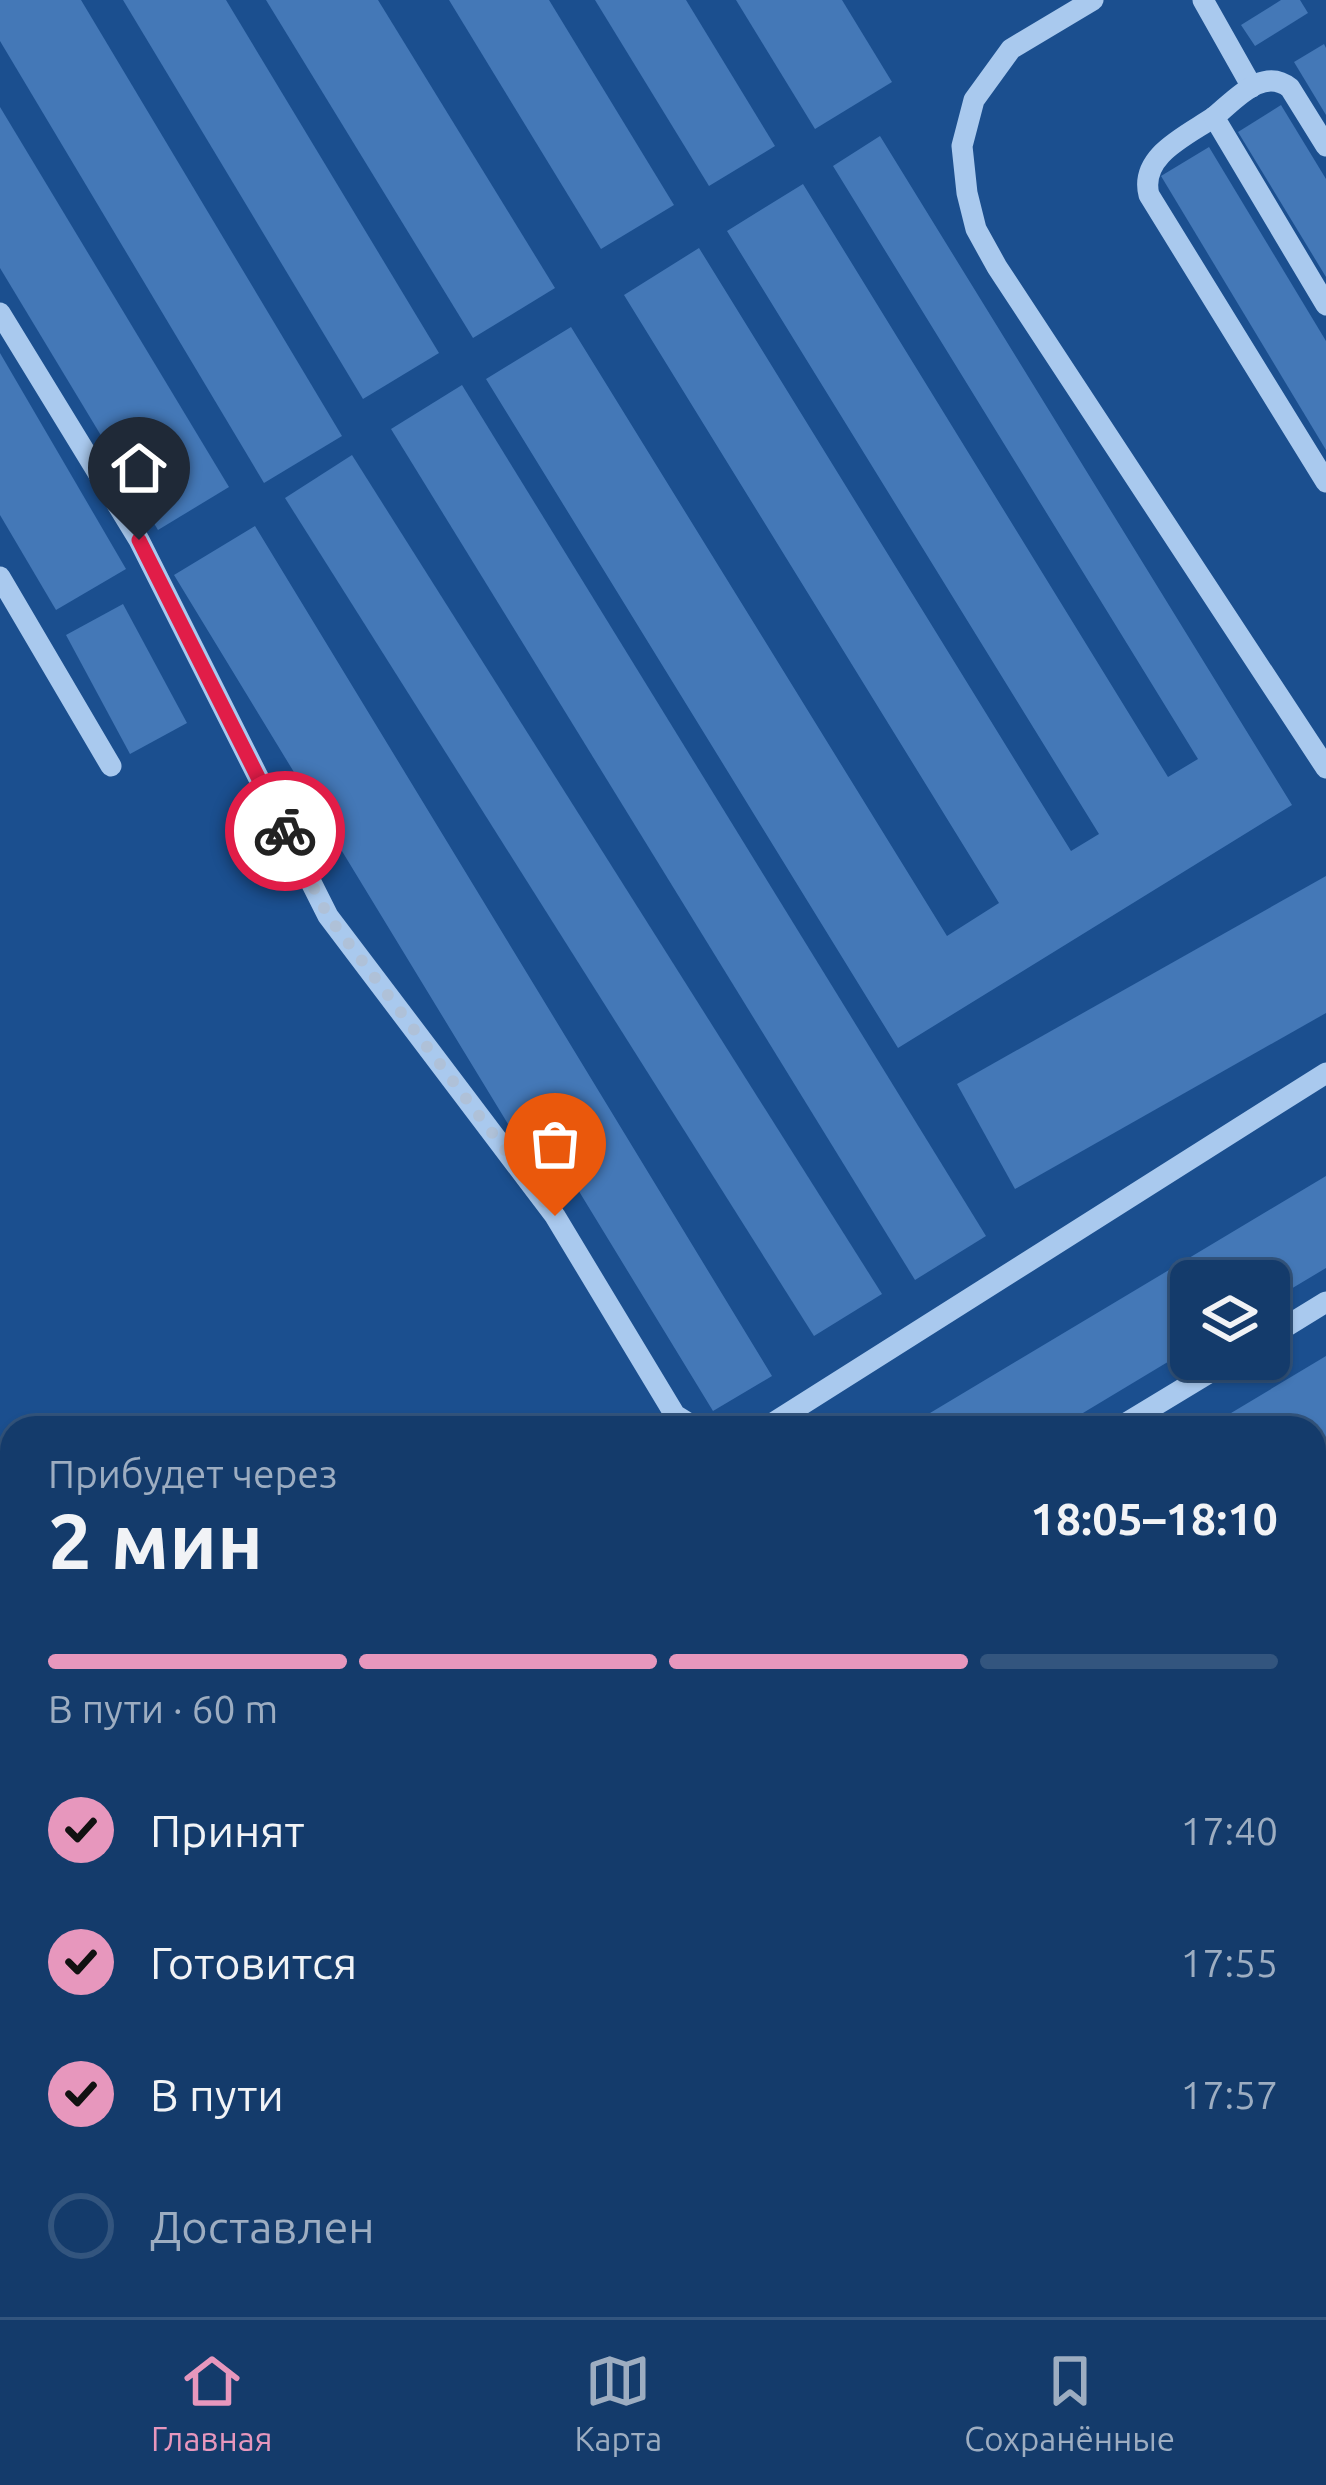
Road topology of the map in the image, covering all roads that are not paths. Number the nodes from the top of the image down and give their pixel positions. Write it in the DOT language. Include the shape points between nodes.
graph roads {
  1 [pos="1094,0"];
  2 [pos="1203,0"];
  3 [pos="1252,87"];
  4 [pos="1214,117"];
  5 [pos="1326,146"];
  6 [pos="1326,304"];
  7 [pos="0,313"];
  8 [pos="1326,482"];
  9 [pos="0,577"];
  10 [pos="111,766"];
  11 [pos="1326,768"];
  12 [pos="1326,1073"];
  13 [pos="1326,1302"];
  14 [pos="1290,1324"];
  15 [pos="1197,1380"];
  16 [pos="677,1416"];
  17 [pos="784,1416"];
  18 [pos="1138,1416"];
  1 -- 11 [label="lane" via="1011,49 974,100 962,146 976,229"];
  2 -- 3 [label="lane"];
  3 -- 4 [label="lane"];
  3 -- 5 [label="lane" via="1271,79 1290,88"];
  4 -- 6 [label="lane"];
  4 -- 8 [label="lane" via="1151,164 1149,196"];
  7 -- 16 [label="lane" via="139,540 328,916 555,1216"];
  9 -- 10 [label="lane"];
  12 -- 17 [label="lane"];
  13 -- 14 [label="lane"];
  15 -- 18 [label="lane"];
}
